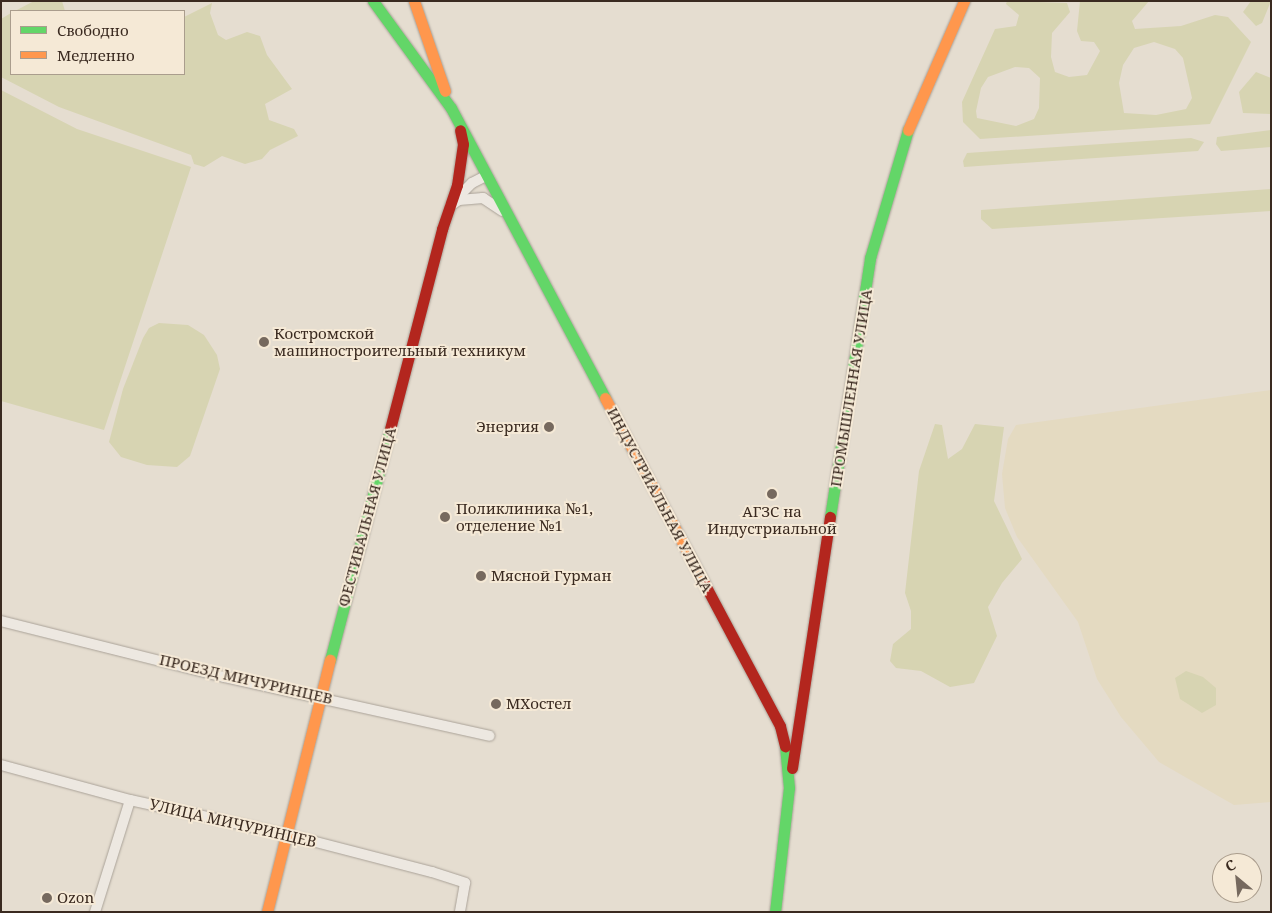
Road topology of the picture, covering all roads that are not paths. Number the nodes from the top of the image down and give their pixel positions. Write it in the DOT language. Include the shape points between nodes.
graph roads {
  1 [pos="374,1"];
  2 [pos="414,1"];
  3 [pos="964,1"];
  4 [pos="451,108"];
  5 [pos="458,122"];
  6 [pos="486,176"];
  7 [pos="450,206"];
  8 [pos="508,216"];
  9 [pos="1,621"];
  10 [pos="320,696"];
  11 [pos="490,736"];
  12 [pos="1,764"];
  13 [pos="789,788"];
  14 [pos="130,800"];
  15 [pos="285,834"];
  16 [pos="94,912"];
  17 [pos="267,912"];
  18 [pos="460,912"];
  19 [pos="774,912"];
  1 -- 4 [label="main road, ИНДУСТРИАЛЬНАЯ УЛИЦА"];
  2 -- 4 [label="main road, ИНДУСТРИАЛЬНАЯ УЛИЦА"];
  3 -- 13 [label="main road, ПРОМЫШЛЕННАЯ УЛИЦА" via="915,110 870,258"];
  4 -- 5 [label="main road, ИНДУСТРИАЛЬНАЯ УЛИЦА"];
  5 -- 6 [label="main road, ИНДУСТРИАЛЬНАЯ УЛИЦА"];
  5 -- 7 [label="main road, ФЕСТИВАЛЬНАЯ УЛИЦА" via="463,144"];
  6 -- 7 [label="street" via="472,183"];
  6 -- 8 [label="main road, ИНДУСТРИАЛЬНАЯ УЛИЦА"];
  7 -- 8 [label="street" via="459,200 483,198"];
  7 -- 10 [label="main road, ФЕСТИВАЛЬНАЯ УЛИЦА"];
  8 -- 13 [label="main road, ИНДУСТРИАЛЬНАЯ УЛИЦА" via="774,711 787,743"];
  9 -- 10 [label="street, ПРОЕЗД МИЧУРИНЦЕВ" via="224,677"];
  10 -- 11 [label="street, ПРОЕЗД МИЧУРИНЦЕВ"];
  10 -- 15 [label="main road, ФЕСТИВАЛЬНАЯ УЛИЦА"];
  12 -- 14 [label="street, УЛИЦА МИЧУРИНЦЕВ"];
  13 -- 19 [label="main road, ИНДУСТРИАЛЬНАЯ УЛИЦА"];
  14 -- 15 [label="street, УЛИЦА МИЧУРИНЦЕВ"];
  14 -- 16 [label="street"];
  15 -- 17 [label="main road, ФЕСТИВАЛЬНАЯ УЛИЦА"];
  15 -- 18 [label="street, УЛИЦА МИЧУРИНЦЕВ" via="464,883"];
}
